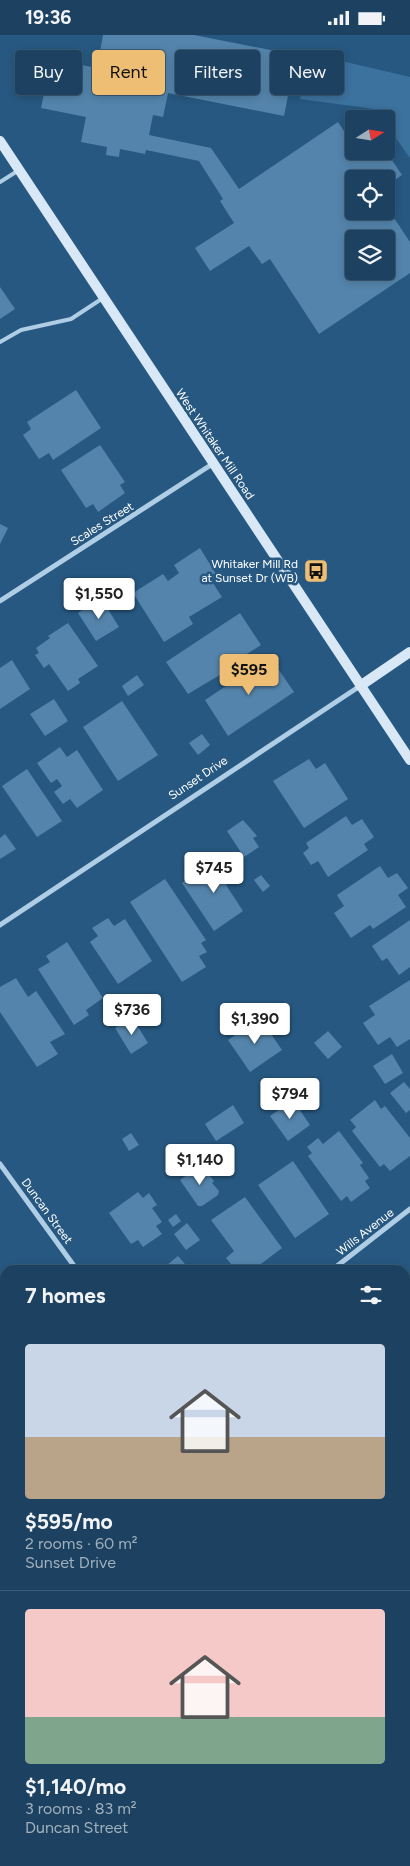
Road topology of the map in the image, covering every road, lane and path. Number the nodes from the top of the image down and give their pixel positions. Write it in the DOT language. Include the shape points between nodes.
graph roads {
  1 [pos="0,141"];
  2 [pos="19,170"];
  3 [pos="0,182"];
  4 [pos="103,298"];
  5 [pos="0,343"];
  6 [pos="214,463"];
  7 [pos="0,601"];
  8 [pos="410,653"];
  9 [pos="360,686"];
  10 [pos="410,760"];
  11 [pos="0,925"];
  12 [pos="0,1164"];
  13 [pos="410,1209"];
  14 [pos="73,1265"];
  15 [pos="338,1265"];
  1 -- 2 [label="main road, West Whitaker Mill Road"];
  2 -- 3 [label="lane"];
  2 -- 4 [label="main road, West Whitaker Mill Road"];
  4 -- 5 [label="lane" via="71,319 22,330"];
  4 -- 6 [label="main road, West Whitaker Mill Road"];
  6 -- 7 [label="street, Scales Street"];
  6 -- 9 [label="main road, West Whitaker Mill Road"];
  8 -- 9 [label="main road, Sunset Drive"];
  9 -- 10 [label="main road, West Whitaker Mill Road"];
  9 -- 11 [label="street, Sunset Drive"];
  12 -- 14 [label="street, Duncan Street"];
  13 -- 15 [label="street, Wills Avenue"];
}
